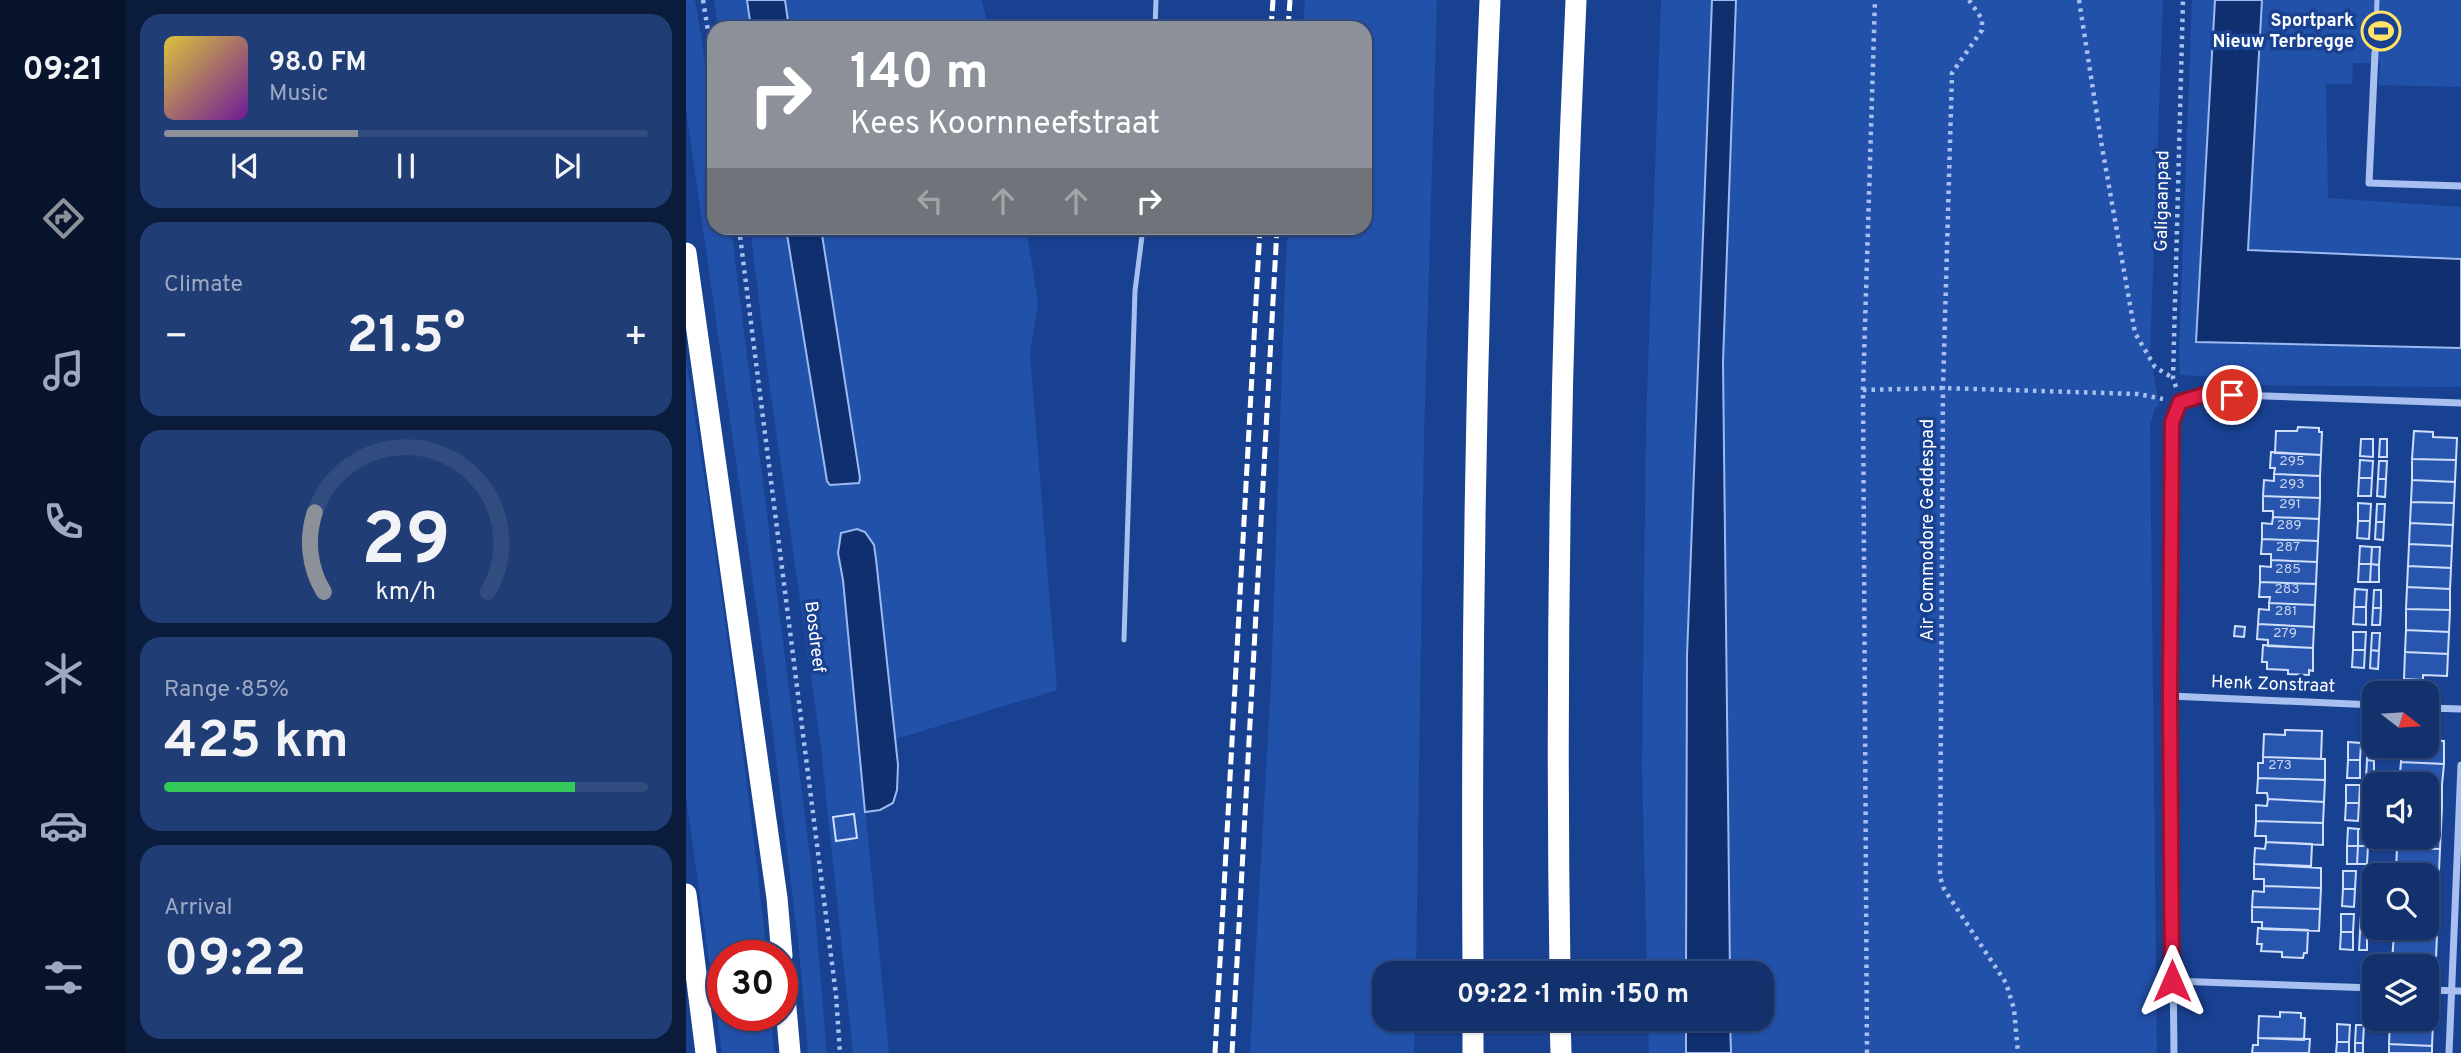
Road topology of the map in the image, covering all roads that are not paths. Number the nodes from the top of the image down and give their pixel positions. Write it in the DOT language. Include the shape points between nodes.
graph roads {
  1 [pos="1156,0"];
  2 [pos="1490,0"];
  3 [pos="1576,0"];
  4 [pos="2377,0"];
  5 [pos="1155,21"];
  6 [pos="2375,52"];
  7 [pos="2461,186"];
  8 [pos="1142,235"];
  9 [pos="686,253"];
  10 [pos="2461,403"];
  11 [pos="1124,640"];
  12 [pos="2170,696"];
  13 [pos="2362,704"];
  14 [pos="2440,708"];
  15 [pos="2461,709"];
  16 [pos="2461,765"];
  17 [pos="686,894"];
  18 [pos="780,940"];
  19 [pos="1473,961"];
  20 [pos="1560,961"];
  21 [pos="2172,981"];
  22 [pos="2362,988"];
  23 [pos="2439,990"];
  24 [pos="2452,991"];
  25 [pos="2461,991"];
  26 [pos="788,1031"];
  27 [pos="1473,1031"];
  28 [pos="1560,1031"];
  29 [pos="706,1053"];
  30 [pos="790,1053"];
  31 [pos="1473,1053"];
  32 [pos="1560,1053"];
  33 [pos="2174,1053"];
  34 [pos="2449,1053"];
  1 -- 5 [label="lane"];
  2 -- 19 [label="highway" via="1479,338"];
  3 -- 20 [label="highway" via="1560,564"];
  4 -- 6 [label="lane"];
  6 -- 7 [label="street" via="2369,183"];
  8 -- 11 [label="lane" via="1135,292"];
  9 -- 18 [label="highway"];
  10 -- 12 [label="street" via="2207,394 2180,402 2172,422"];
  12 -- 13 [label="street, Henk Zonstraat"];
  12 -- 21 [label="street"];
  14 -- 15 [label="street"];
  16 -- 24 [label="street"];
  17 -- 29 [label="highway"];
  21 -- 22 [label="street"];
  21 -- 33 [label="street"];
  23 -- 24 [label="street"];
  24 -- 25 [label="street"];
  24 -- 34 [label="street"];
  26 -- 30 [label="highway"];
  27 -- 31 [label="highway"];
  28 -- 32 [label="highway"];
}
